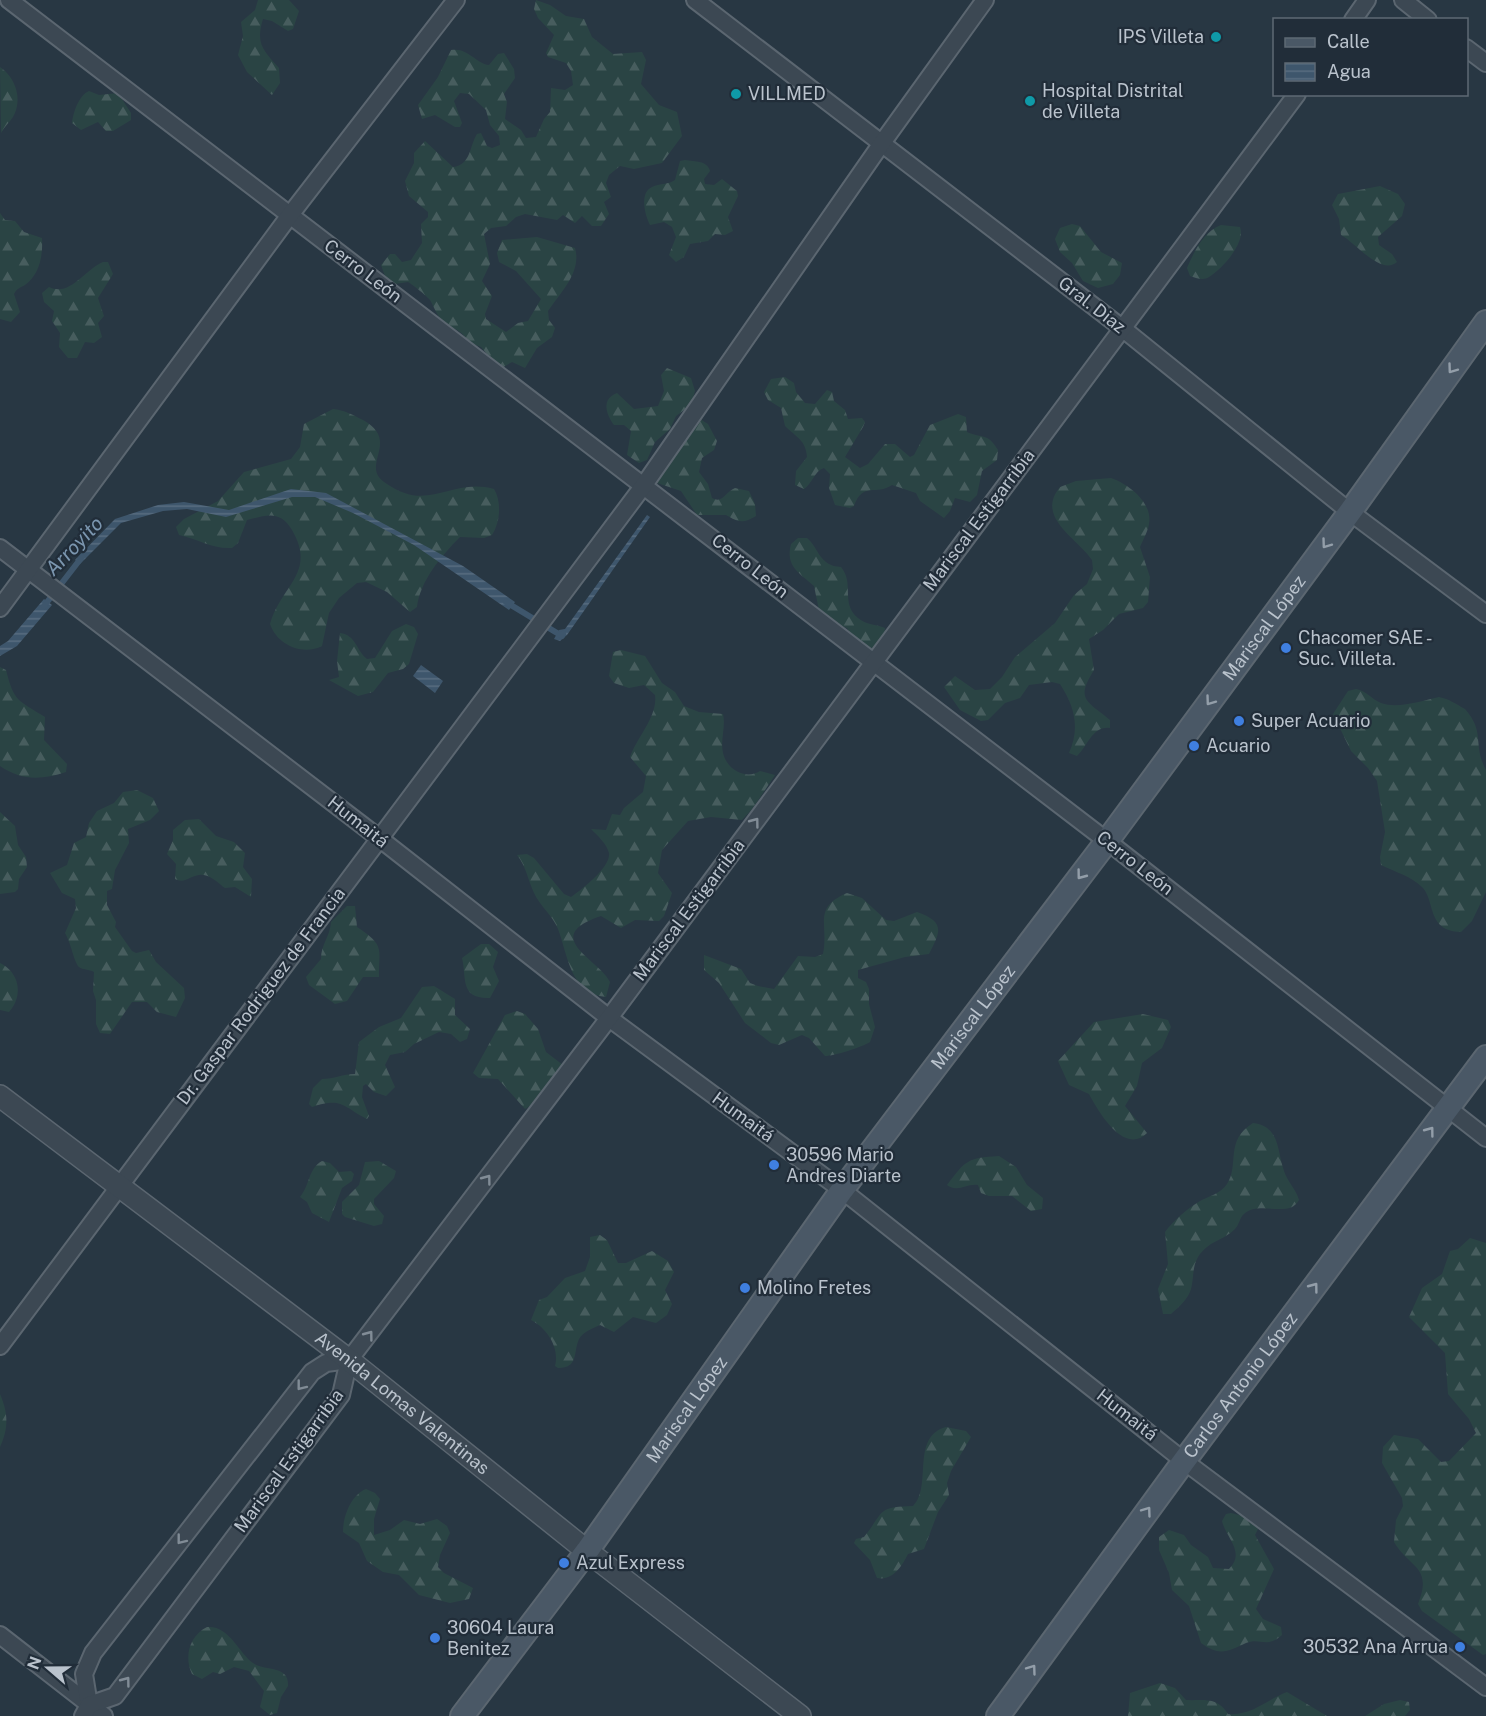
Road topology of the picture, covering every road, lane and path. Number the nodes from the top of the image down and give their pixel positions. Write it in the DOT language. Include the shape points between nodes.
graph roads {
  1 [pos="9,0"];
  2 [pos="456,0"];
  3 [pos="695,0"];
  4 [pos="986,0"];
  5 [pos="1367,0"];
  6 [pos="1402,0"];
  7 [pos="1354,18"];
  8 [pos="1425,18"];
  9 [pos="1468,49"];
  10 [pos="1486,63"];
  11 [pos="1296,96"];
  12 [pos="882,143"];
  13 [pos="290,215"];
  14 [pos="1486,322"];
  15 [pos="1122,328"];
  16 [pos="644,485"];
  17 [pos="1350,512"];
  18 [pos="0,548"];
  19 [pos="29,570"];
  20 [pos="0,608"];
  21 [pos="1486,614"];
  22 [pos="874,662"];
  23 [pos="379,838"];
  24 [pos="1107,841"];
  25 [pos="609,1018"];
  26 [pos="1486,1057"];
  27 [pos="0,1096"];
  28 [pos="1447,1109"];
  29 [pos="1486,1138"];
  30 [pos="121,1186"];
  31 [pos="842,1190"];
  32 [pos="0,1346"];
  33 [pos="350,1360"];
  34 [pos="1184,1461"];
  35 [pos="587,1551"];
  36 [pos="0,1635"];
  37 [pos="1486,1687"];
  38 [pos="86,1710"];
  39 [pos="104,1716"];
  40 [pos="462,1716"];
  41 [pos="800,1716"];
  42 [pos="998,1716"];
  1 -- 13 [label="street, Cerro León"];
  2 -- 13 [label="street"];
  3 -- 12 [label="street, Gral. Diaz"];
  4 -- 12 [label="street, Dr. Gaspar Rodriguez de Francia"];
  5 -- 7 [label="street"];
  6 -- 8 [label="street"];
  9 -- 10 [label="street"];
  11 -- 15 [label="street, Mariscal Estigarribia"];
  12 -- 15 [label="street, Gral. Diaz"];
  12 -- 16 [label="street, Dr. Gaspar Rodriguez de Francia"];
  13 -- 16 [label="street, Cerro León"];
  13 -- 19 [label="street"];
  14 -- 17 [label="main road, Mariscal López, one-way"];
  15 -- 17 [label="street, Gral. Diaz"];
  15 -- 22 [label="street, Mariscal Estigarribia"];
  16 -- 22 [label="street, Cerro León"];
  16 -- 23 [label="street, Dr. Gaspar Rodriguez de Francia"];
  17 -- 21 [label="street, Gral. Diaz"];
  17 -- 24 [label="main road, Mariscal López, one-way"];
  18 -- 19 [label="street, Humaitá"];
  19 -- 20 [label="street"];
  19 -- 23 [label="street, Humaitá"];
  22 -- 24 [label="street, Cerro León"];
  25 -- 22 [label="street, Mariscal Estigarribia, one-way"];
  23 -- 25 [label="street, Humaitá"];
  23 -- 30 [label="street, Dr. Gaspar Rodriguez de Francia"];
  24 -- 28 [label="street, Cerro León"];
  24 -- 31 [label="main road, Mariscal López, one-way"];
  25 -- 31 [label="street, Humaitá"];
  33 -- 25 [label="street, Mariscal Estigarribia, one-way"];
  26 -- 28 [label="main road, Carlos Antonio López"];
  27 -- 30 [label="street, Avenida Lomas Valentinas"];
  28 -- 29 [label="street, Cerro León"];
  34 -- 28 [label="main road, Carlos Antonio López, one-way"];
  30 -- 32 [label="street, Dr. Gaspar Rodriguez de Francia"];
  30 -- 33 [label="street, Avenida Lomas Valentinas"];
  31 -- 34 [label="street, Humaitá"];
  31 -- 35 [label="main road, Mariscal López"];
  33 -- 35 [label="street, Avenida Lomas Valentinas"];
  38 -- 33 [label="street, Mariscal Estigarribia, one-way" via="115,1696 341,1395"];
  33 -- 38 [label="street, one-way" via="326,1363 312,1372 93,1653 84,1674"];
  34 -- 37 [label="street, Humaitá"];
  42 -- 34 [label="main road, Carlos Antonio López, one-way"];
  35 -- 40 [label="main road, Mariscal López"];
  35 -- 41 [label="street, Avenida Lomas Valentinas"];
  36 -- 38 [label="street"];
  38 -- 39 [label="street"];
}
